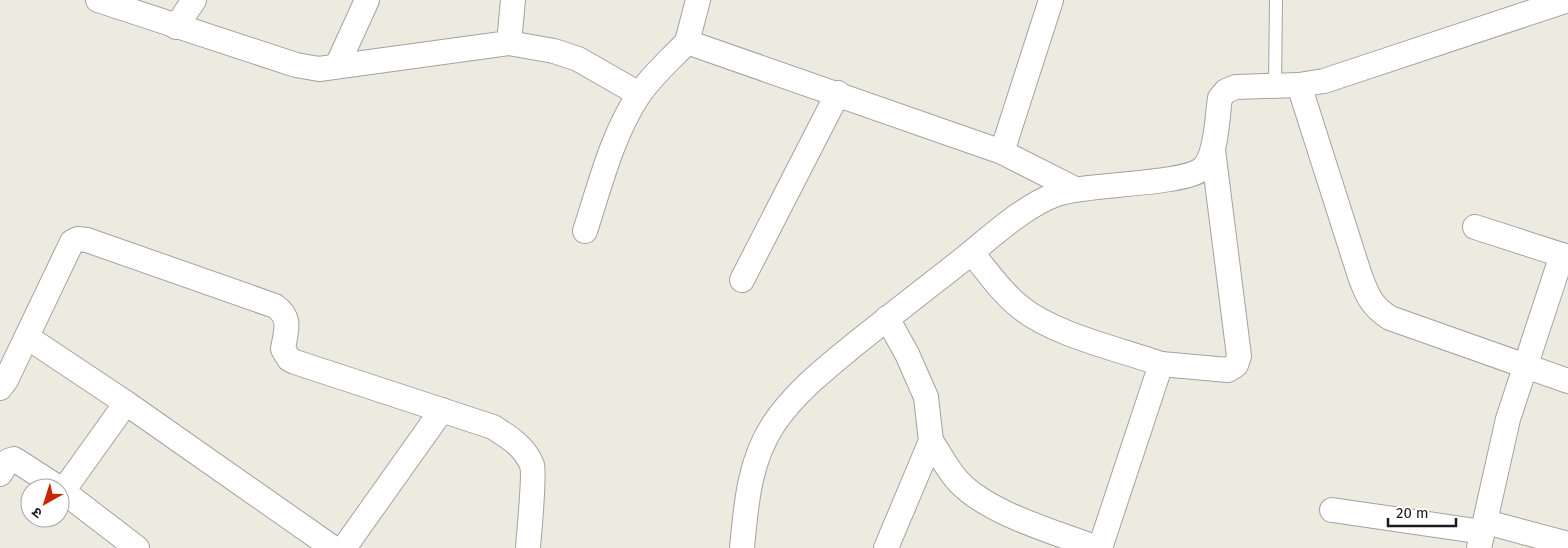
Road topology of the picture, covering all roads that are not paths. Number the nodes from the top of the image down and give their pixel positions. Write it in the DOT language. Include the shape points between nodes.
graph roads {
  1 [pos="98,0"];
  2 [pos="194,0"];
  3 [pos="368,0"];
  4 [pos="514,0"];
  5 [pos="698,0"];
  6 [pos="1051,0"];
  7 [pos="1276,0"];
  8 [pos="1568,0"];
  9 [pos="176,27"];
  10 [pos="687,42"];
  11 [pos="509,43"];
  12 [pos="337,66"];
  13 [pos="1299,85"];
  14 [pos="1275,86"];
  15 [pos="838,93"];
  16 [pos="639,94"];
  17 [pos="1213,150"];
  18 [pos="1002,152"];
  19 [pos="1075,189"];
  20 [pos="1474,227"];
  21 [pos="586,231"];
  22 [pos="972,253"];
  23 [pos="1565,256"];
  24 [pos="742,280"];
  25 [pos="887,318"];
  26 [pos="27,337"];
  27 [pos="1161,364"];
  28 [pos="1525,366"];
  29 [pos="1568,381"];
  30 [pos="0,388"];
  31 [pos="126,403"];
  32 [pos="442,410"];
  33 [pos="931,441"];
  34 [pos="0,474"];
  35 [pos="44,478"];
  36 [pos="69,478"];
  37 [pos="70,496"];
  38 [pos="1332,510"];
  39 [pos="1483,534"];
  40 [pos="1568,544"];
  41 [pos="137,548"];
  42 [pos="333,548"];
  43 [pos="344,548"];
  44 [pos="528,548"];
  45 [pos="742,548"];
  46 [pos="886,548"];
  47 [pos="1098,548"];
  1 -- 9 [label="street"];
  2 -- 9 [label="street"];
  3 -- 12 [label="street"];
  4 -- 11 [label="street"];
  5 -- 10 [label="street"];
  6 -- 18 [label="street"];
  7 -- 14 [label="lane"];
  8 -- 13 [label="street" via="1324,81"];
  9 -- 12 [label="street" via="296,65 319,69"];
  10 -- 15 [label="street"];
  10 -- 16 [label="street"];
  11 -- 12 [label="street"];
  11 -- 16 [label="street" via="578,59"];
  13 -- 14 [label="street"];
  13 -- 28 [label="street" via="1360,276 1377,310 1390,318"];
  14 -- 17 [label="street" via="1236,87 1226,91 1220,98"];
  15 -- 18 [label="street"];
  15 -- 24 [label="street"];
  16 -- 21 [label="street" via="613,146"];
  17 -- 19 [label="street" via="1209,161 1200,170 1182,177"];
  17 -- 27 [label="street" via="1239,356 1236,365 1228,370"];
  18 -- 19 [label="street"];
  19 -- 22 [label="street" via="1054,195 1027,211"];
  20 -- 23 [label="street"];
  22 -- 25 [label="street"];
  22 -- 27 [label="street" via="1007,296 1038,320"];
  23 -- 28 [label="street"];
  25 -- 33 [label="street" via="926,397"];
  25 -- 45 [label="street" via="796,395 773,425 758,454 748,489"];
  26 -- 30 [label="street"];
  26 -- 31 [label="street"];
  26 -- 32 [label="street" via="72,242 87,240 275,306 286,315 288,323 282,349 289,359"];
  27 -- 47 [label="street"];
  28 -- 29 [label="street"];
  28 -- 39 [label="street" via="1508,419"];
  31 -- 36 [label="street"];
  31 -- 42 [label="street"];
  32 -- 43 [label="street"];
  32 -- 44 [label="street" via="493,427 512,438 524,451 532,467"];
  33 -- 46 [label="street"];
  33 -- 47 [label="street" via="958,482 975,496 995,508"];
  34 -- 35 [label="street" via="8,461 14,459"];
  37 -- 41 [label="street"];
  38 -- 39 [label="street"];
  39 -- 40 [label="street"];
}
